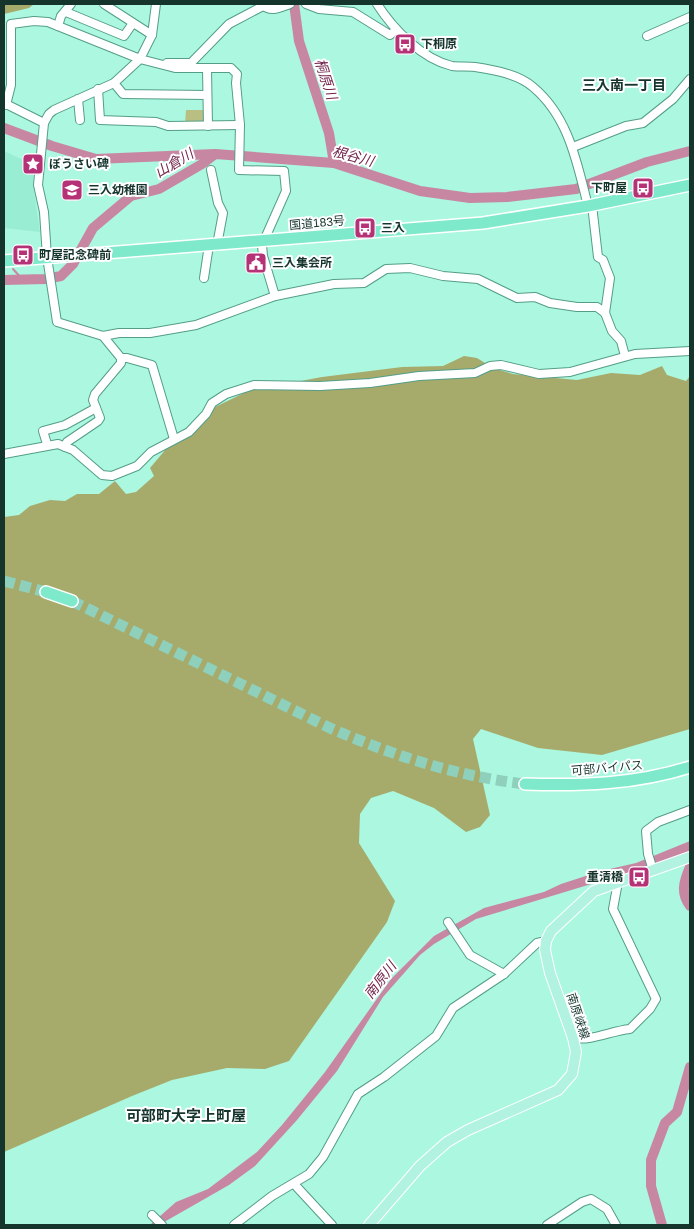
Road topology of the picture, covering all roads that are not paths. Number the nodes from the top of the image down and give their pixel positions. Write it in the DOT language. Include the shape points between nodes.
graph roads {
  1 [pos="71,4"];
  2 [pos="104,4"];
  3 [pos="156,4"];
  4 [pos="288,4"];
  5 [pos="306,4"];
  6 [pos="262,5"];
  7 [pos="380,5"];
  8 [pos="66,12"];
  9 [pos="690,17"];
  10 [pos="134,23"];
  11 [pos="58,26"];
  12 [pos="396,30"];
  13 [pos="152,35"];
  14 [pos="647,36"];
  15 [pos="140,59"];
  16 [pos="166,64"];
  17 [pos="207,69"];
  18 [pos="690,79"];
  19 [pos="114,83"];
  20 [pos="98,89"];
  21 [pos="207,95"];
  22 [pos="78,99"];
  23 [pos="5,104"];
  24 [pos="80,120"];
  25 [pos="240,124"];
  26 [pos="44,125"];
  27 [pos="208,126"];
  28 [pos="573,150"];
  29 [pos="211,170"];
  30 [pos="690,185"];
  31 [pos="590,206"];
  32 [pos="265,241"];
  33 [pos="213,245"];
  34 [pos="46,257"];
  35 [pos="4,260"];
  36 [pos="204,278"];
  37 [pos="276,296"];
  38 [pos="605,313"];
  39 [pos="104,336"];
  40 [pos="690,351"];
  41 [pos="625,356"];
  42 [pos="121,358"];
  43 [pos="96,408"];
  44 [pos="174,439"];
  45 [pos="47,444"];
  46 [pos="65,447"];
  47 [pos="4,454"];
  48 [pos="46,592"];
  49 [pos="72,601"];
  50 [pos="690,767"];
  51 [pos="525,784"];
  52 [pos="690,810"];
  53 [pos="690,857"];
  54 [pos="652,869"];
  55 [pos="618,882"];
  56 [pos="448,922"];
  57 [pos="546,941"];
  58 [pos="504,974"];
  59 [pos="573,1038"];
  60 [pos="295,1185"];
  61 [pos="152,1214"];
  62 [pos="162,1225"];
  63 [pos="234,1225"];
  64 [pos="332,1225"];
  65 [pos="369,1225"];
  66 [pos="547,1225"];
  67 [pos="616,1225"];
  1 -- 8 [label="street"];
  2 -- 10 [label="street"];
  3 -- 13 [label="street"];
  4 -- 6 [label="street" via="274,10"];
  5 -- 12 [label="street" via="353,12 390,35"];
  6 -- 16 [label="street" via="229,24 191,63"];
  7 -- 12 [label="street"];
  8 -- 10 [label="street" via="124,36"];
  8 -- 11 [label="street"];
  9 -- 14 [label="street"];
  10 -- 13 [label="street"];
  11 -- 15 [label="street"];
  11 -- 23 [label="street" via="34,21 11,24 11,85"];
  12 -- 28 [label="street" via="411,44 452,66 475,67 514,76 534,87 568,133"];
  13 -- 15 [label="street"];
  15 -- 16 [label="street"];
  15 -- 19 [label="street"];
  16 -- 17 [label="street" via="175,68"];
  17 -- 21 [label="street"];
  17 -- 25 [label="street" via="231,68 238,74"];
  18 -- 28 [label="street" via="673,99 643,123 626,126"];
  19 -- 20 [label="street"];
  19 -- 21 [label="street" via="123,94"];
  20 -- 22 [label="street"];
  20 -- 27 [label="street" via="100,120"];
  21 -- 27 [label="street"];
  22 -- 24 [label="street"];
  22 -- 26 [label="street" via="54,110"];
  23 -- 26 [label="street"];
  25 -- 27 [label="street"];
  25 -- 32 [label="street" via="239,169 284,171 286,191"];
  26 -- 34 [label="street" via="38,185 44,212"];
  28 -- 31 [label="street"];
  29 -- 33 [label="street" via="223,213"];
  30 -- 31 [label="highway, 国道183号"];
  31 -- 32 [label="highway, 国道183号" via="483,222"];
  31 -- 38 [label="street" via="598,257 603,260 610,278"];
  32 -- 33 [label="highway, 国道183号"];
  32 -- 37 [label="street" via="263,256"];
  33 -- 34 [label="highway, 国道183号"];
  33 -- 36 [label="street"];
  34 -- 35 [label="highway, 国道183号"];
  34 -- 39 [label="street" via="57,322"];
  37 -- 38 [label="street" via="334,284 364,283 386,269 410,268 443,276 478,279 517,298 534,296 577,308 596,307"];
  37 -- 39 [label="street" via="196,325"];
  38 -- 41 [label="street" via="612,331 621,341"];
  39 -- 42 [label="street"];
  40 -- 41 [label="street"];
  41 -- 44 [label="street" via="570,372 539,374 501,365 475,373 370,383 254,385 212,403 189,432"];
  42 -- 43 [label="street" via="121,363 95,394"];
  42 -- 44 [label="street" via="152,365"];
  43 -- 45 [label="street" via="65,425 43,431"];
  43 -- 46 [label="street" via="98,421 67,442"];
  44 -- 46 [label="street" via="151,452 137,466 112,476 102,474"];
  45 -- 46 [label="street"];
  45 -- 47 [label="street"];
  48 -- 49 [label="highway"];
  50 -- 51 [label="highway, 可部バイパス" via="658,777 606,783"];
  52 -- 54 [label="street" via="658,822 646,831"];
  53 -- 54 [label="main road"];
  54 -- 55 [label="main road"];
  55 -- 57 [label="main road" via="594,890 551,931"];
  55 -- 59 [label="street" via="613,909 656,999 630,1029 587,1040"];
  56 -- 58 [label="street" via="470,955"];
  57 -- 58 [label="street" via="537,943"];
  57 -- 59 [label="main road, 南原峡線" via="550,973"];
  58 -- 60 [label="street" via="453,1008 436,1036 358,1094 323,1157"];
  59 -- 65 [label="main road, 南原峡線" via="575,1063 566,1082 548,1094 447,1142 413,1173"];
  60 -- 63 [label="street" via="272,1196"];
  60 -- 64 [label="street"];
  61 -- 62 [label="street"];
  66 -- 67 [label="street" via="590,1199 607,1209"];
}
